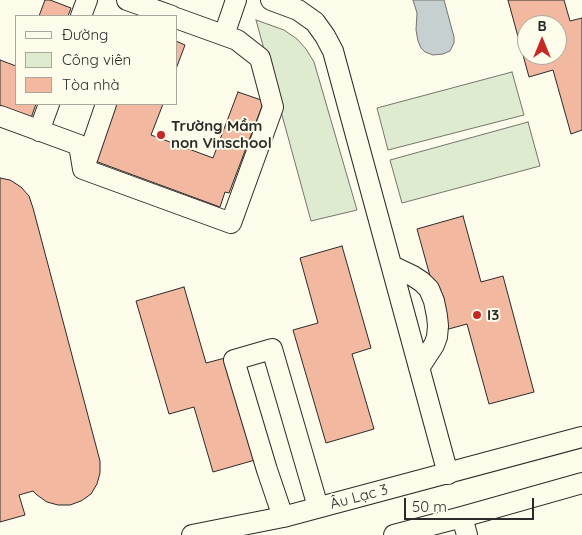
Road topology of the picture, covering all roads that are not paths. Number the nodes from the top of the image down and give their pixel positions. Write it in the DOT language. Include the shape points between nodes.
graph roads {
  1 [pos="87,0"];
  2 [pos="236,0"];
  3 [pos="271,0"];
  4 [pos="135,7"];
  5 [pos="81,15"];
  6 [pos="168,15"];
  7 [pos="178,19"];
  8 [pos="224,35"];
  9 [pos="49,105"];
  10 [pos="106,105"];
  11 [pos="0,116"];
  12 [pos="39,131"];
  13 [pos="83,169"];
  14 [pos="392,266"];
  15 [pos="419,368"];
  16 [pos="582,437"];
  17 [pos="448,474"];
  18 [pos="582,483"];
  19 [pos="318,508"];
  20 [pos="282,517"];
  21 [pos="464,526"];
  22 [pos="192,535"];
  23 [pos="394,535"];
  1 -- 5 [label="street"];
  2 -- 8 [label="street"];
  3 -- 14 [label="street" via="298,10 315,22 333,51"];
  4 -- 6 [label="street"];
  7 -- 8 [label="street"];
  8 -- 13 [label="street" via="237,40 260,58 272,107 231,223"];
  9 -- 12 [label="street"];
  10 -- 13 [label="street"];
  11 -- 12 [label="street"];
  12 -- 13 [label="street" via="79,145"];
  14 -- 15 [label="street"];
  14 -- 15 [label="street" via="422,282 434,301 437,336"];
  15 -- 17 [label="street"];
  16 -- 17 [label="street, Âu Lạc 3"];
  17 -- 19 [label="street, Âu Lạc 3"];
  18 -- 21 [label="street"];
  19 -- 20 [label="street, Âu Lạc 3"];
  19 -- 20 [label="street" via="272,350 234,360"];
  20 -- 22 [label="street, Âu Lạc 3"];
  21 -- 23 [label="street"];
}
